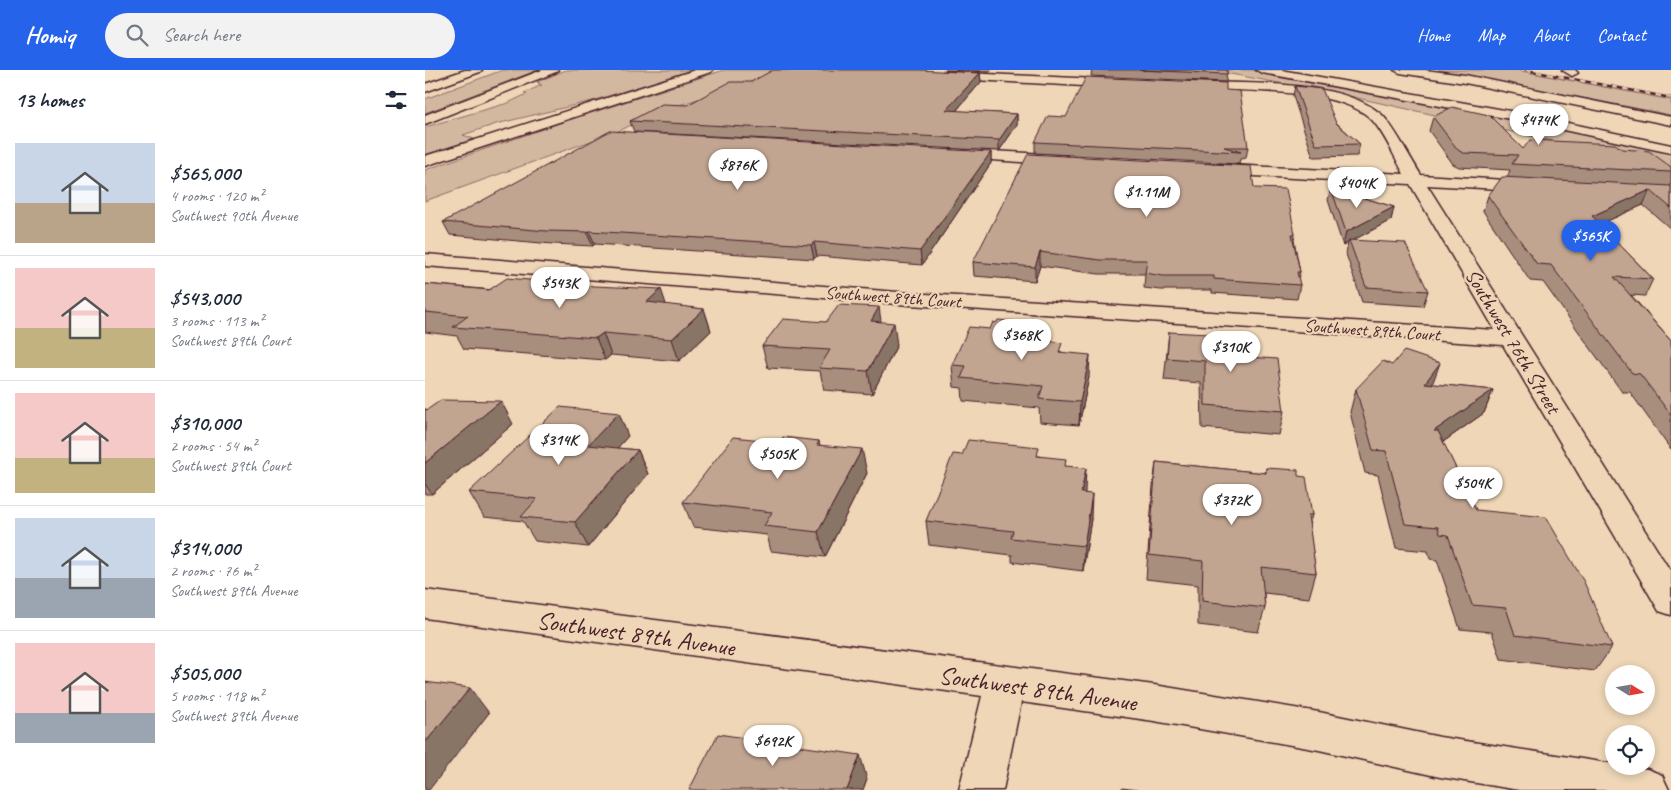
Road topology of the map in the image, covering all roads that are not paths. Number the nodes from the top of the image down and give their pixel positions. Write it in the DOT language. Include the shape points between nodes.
graph roads {
  1 [pos="476,70"];
  2 [pos="552,70"];
  3 [pos="707,70"];
  4 [pos="1262,70"];
  5 [pos="1323,70"];
  6 [pos="1400,70"];
  7 [pos="1416,70"];
  8 [pos="932,75"];
  9 [pos="1465,79"];
  10 [pos="1129,84"];
  11 [pos="1176,86"];
  12 [pos="425,88"];
  13 [pos="425,120"];
  14 [pos="1671,121"];
  15 [pos="1671,141"];
  16 [pos="1671,149"];
  17 [pos="943,154"];
  18 [pos="425,161"];
  19 [pos="1081,161"];
  20 [pos="1199,168"];
  21 [pos="1416,180"];
  22 [pos="1549,187"];
  23 [pos="425,260"];
  24 [pos="1511,338"];
  25 [pos="1671,601"];
  26 [pos="425,604"];
  27 [pos="1005,683"];
  28 [pos="981,790"];
  29 [pos="1647,790"];
  1 -- 12 [label="main road"];
  2 -- 13 [label="main road"];
  3 -- 18 [label="main road"];
  4 -- 16 [label="main road" via="1521,116"];
  5 -- 15 [label="main road"];
  6 -- 9 [label="main road"];
  7 -- 9 [label="main road"];
  8 -- 10 [label="main road"];
  9 -- 14 [label="main road"];
  11 -- 21 [label="main road, Southwest 76th Street" via="1295,91 1340,99 1368,110 1378,118"];
  17 -- 19 [label="main road"];
  20 -- 21 [label="main road"];
  21 -- 22 [label="main road"];
  21 -- 24 [label="main road, Southwest 76th Street"];
  23 -- 24 [label="main road, Southwest 89th Court" via="910,299"];
  24 -- 25 [label="main road, Southwest 76th Street"];
  26 -- 27 [label="main road, Southwest 89th Avenue"];
  27 -- 28 [label="main road"];
  27 -- 29 [label="main road, Southwest 89th Avenue" via="1217,713 1440,757"];
}
